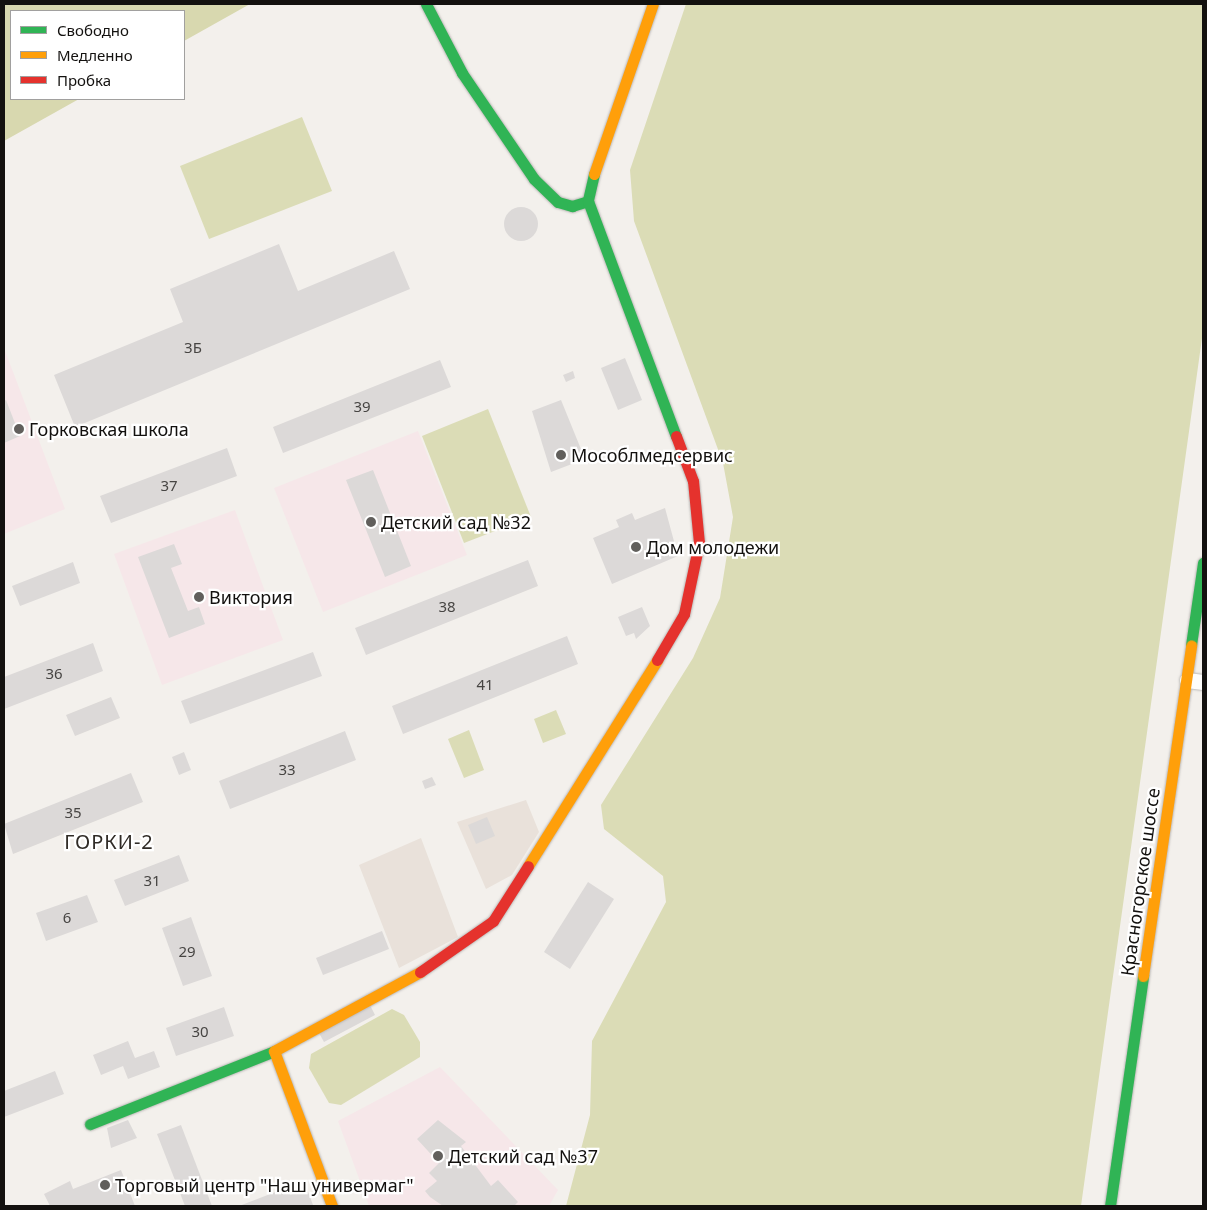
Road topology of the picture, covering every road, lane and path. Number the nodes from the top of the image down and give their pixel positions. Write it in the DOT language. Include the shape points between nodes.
graph roads {
  1 [pos="426,4"];
  2 [pos="653,4"];
  3 [pos="588,201"];
  4 [pos="1203,563"];
  5 [pos="1187,680"];
  6 [pos="1203,682"];
  7 [pos="274,1051"];
  8 [pos="90,1124"];
  9 [pos="332,1206"];
  10 [pos="1110,1206"];
  1 -- 3 [label="street" via="462,73 534,179 558,202 572,206"];
  2 -- 3 [label="street" via="594,172"];
  3 -- 7 [label="street" via="694,481 700,544 684,614 617,730 493,921 445,958"];
  4 -- 5 [label="street, Красногорское шоссе"];
  5 -- 6 [label="street"];
  5 -- 10 [label="street, Красногорское шоссе"];
  7 -- 8 [label="street"];
  7 -- 9 [label="street"];
}
